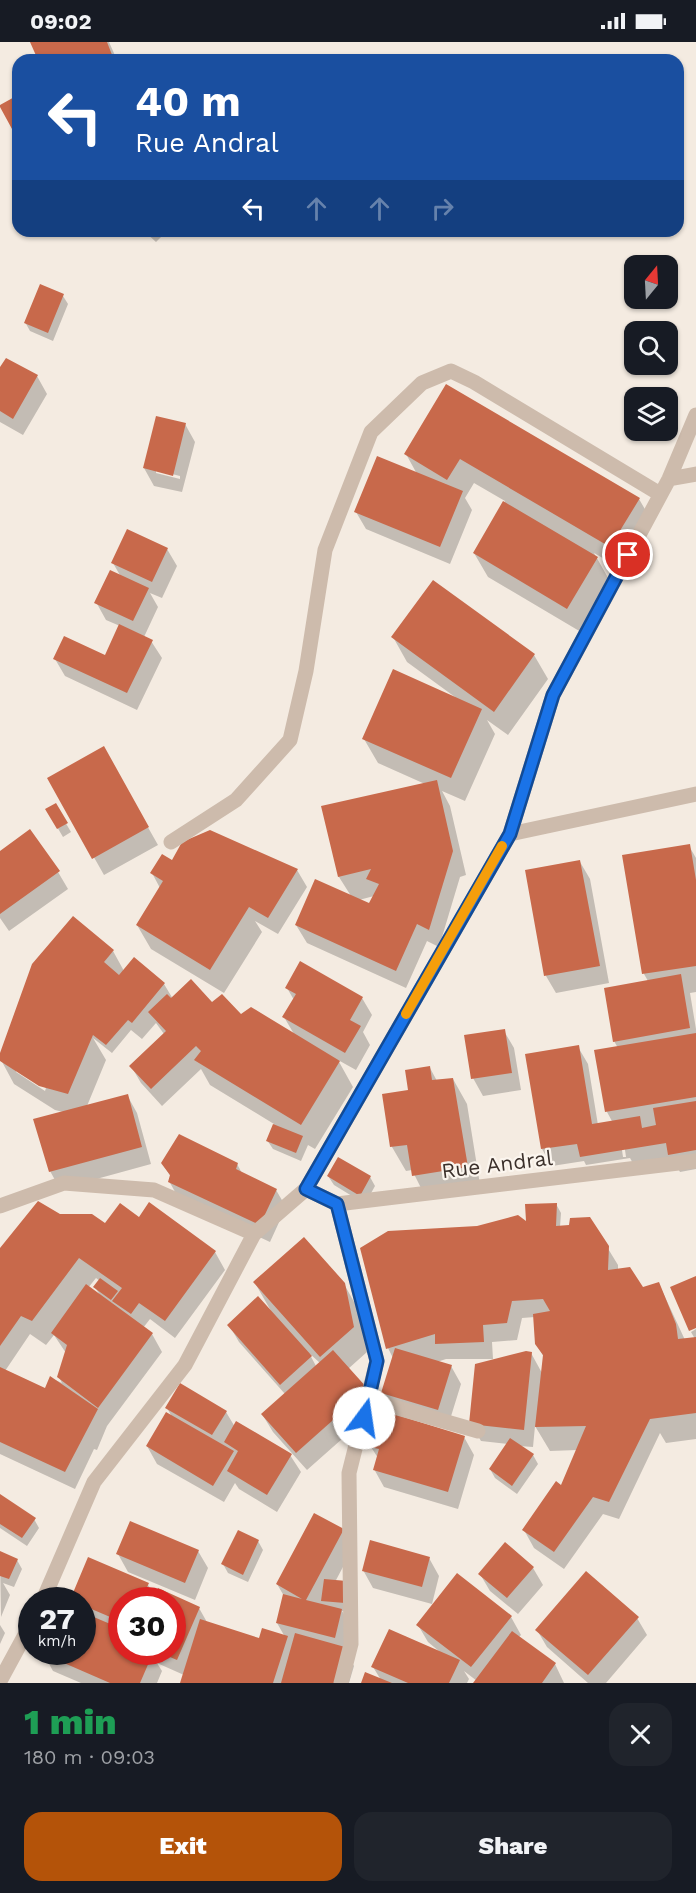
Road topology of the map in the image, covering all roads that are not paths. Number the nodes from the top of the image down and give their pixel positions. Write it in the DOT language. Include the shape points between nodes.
graph roads {
  1 [pos="696,414"];
  2 [pos="696,474"];
  3 [pos="669,479"];
  4 [pos="660,495"];
  5 [pos="696,795"];
  6 [pos="510,834"];
  7 [pos="171,842"];
  8 [pos="696,1161"];
  9 [pos="306,1189"];
  10 [pos="337,1204"];
  11 [pos="0,1206"];
  12 [pos="254,1234"];
  13 [pos="370,1400"];
  14 [pos="478,1431"];
  15 [pos="49,1587"];
  16 [pos="18,1648"];
  17 [pos="0,1681"];
  18 [pos="341,1683"];
  1 -- 3 [label="street"];
  2 -- 3 [label="street"];
  3 -- 4 [label="street"];
  4 -- 6 [label="street" via="553,695"];
  4 -- 7 [label="street" via="451,371 422,383 372,432 325,549 306,671 290,740 236,800"];
  5 -- 6 [label="street"];
  6 -- 9 [label="street"];
  8 -- 10 [label="street, Rue Andral"];
  9 -- 10 [label="street"];
  9 -- 12 [label="street"];
  10 -- 13 [label="street" via="377,1361"];
  11 -- 12 [label="street" via="64,1183 154,1190"];
  12 -- 15 [label="street" via="186,1365 94,1482"];
  13 -- 14 [label="street"];
  13 -- 18 [label="street" via="349,1473 351,1644"];
  16 -- 17 [label="street"];
}
